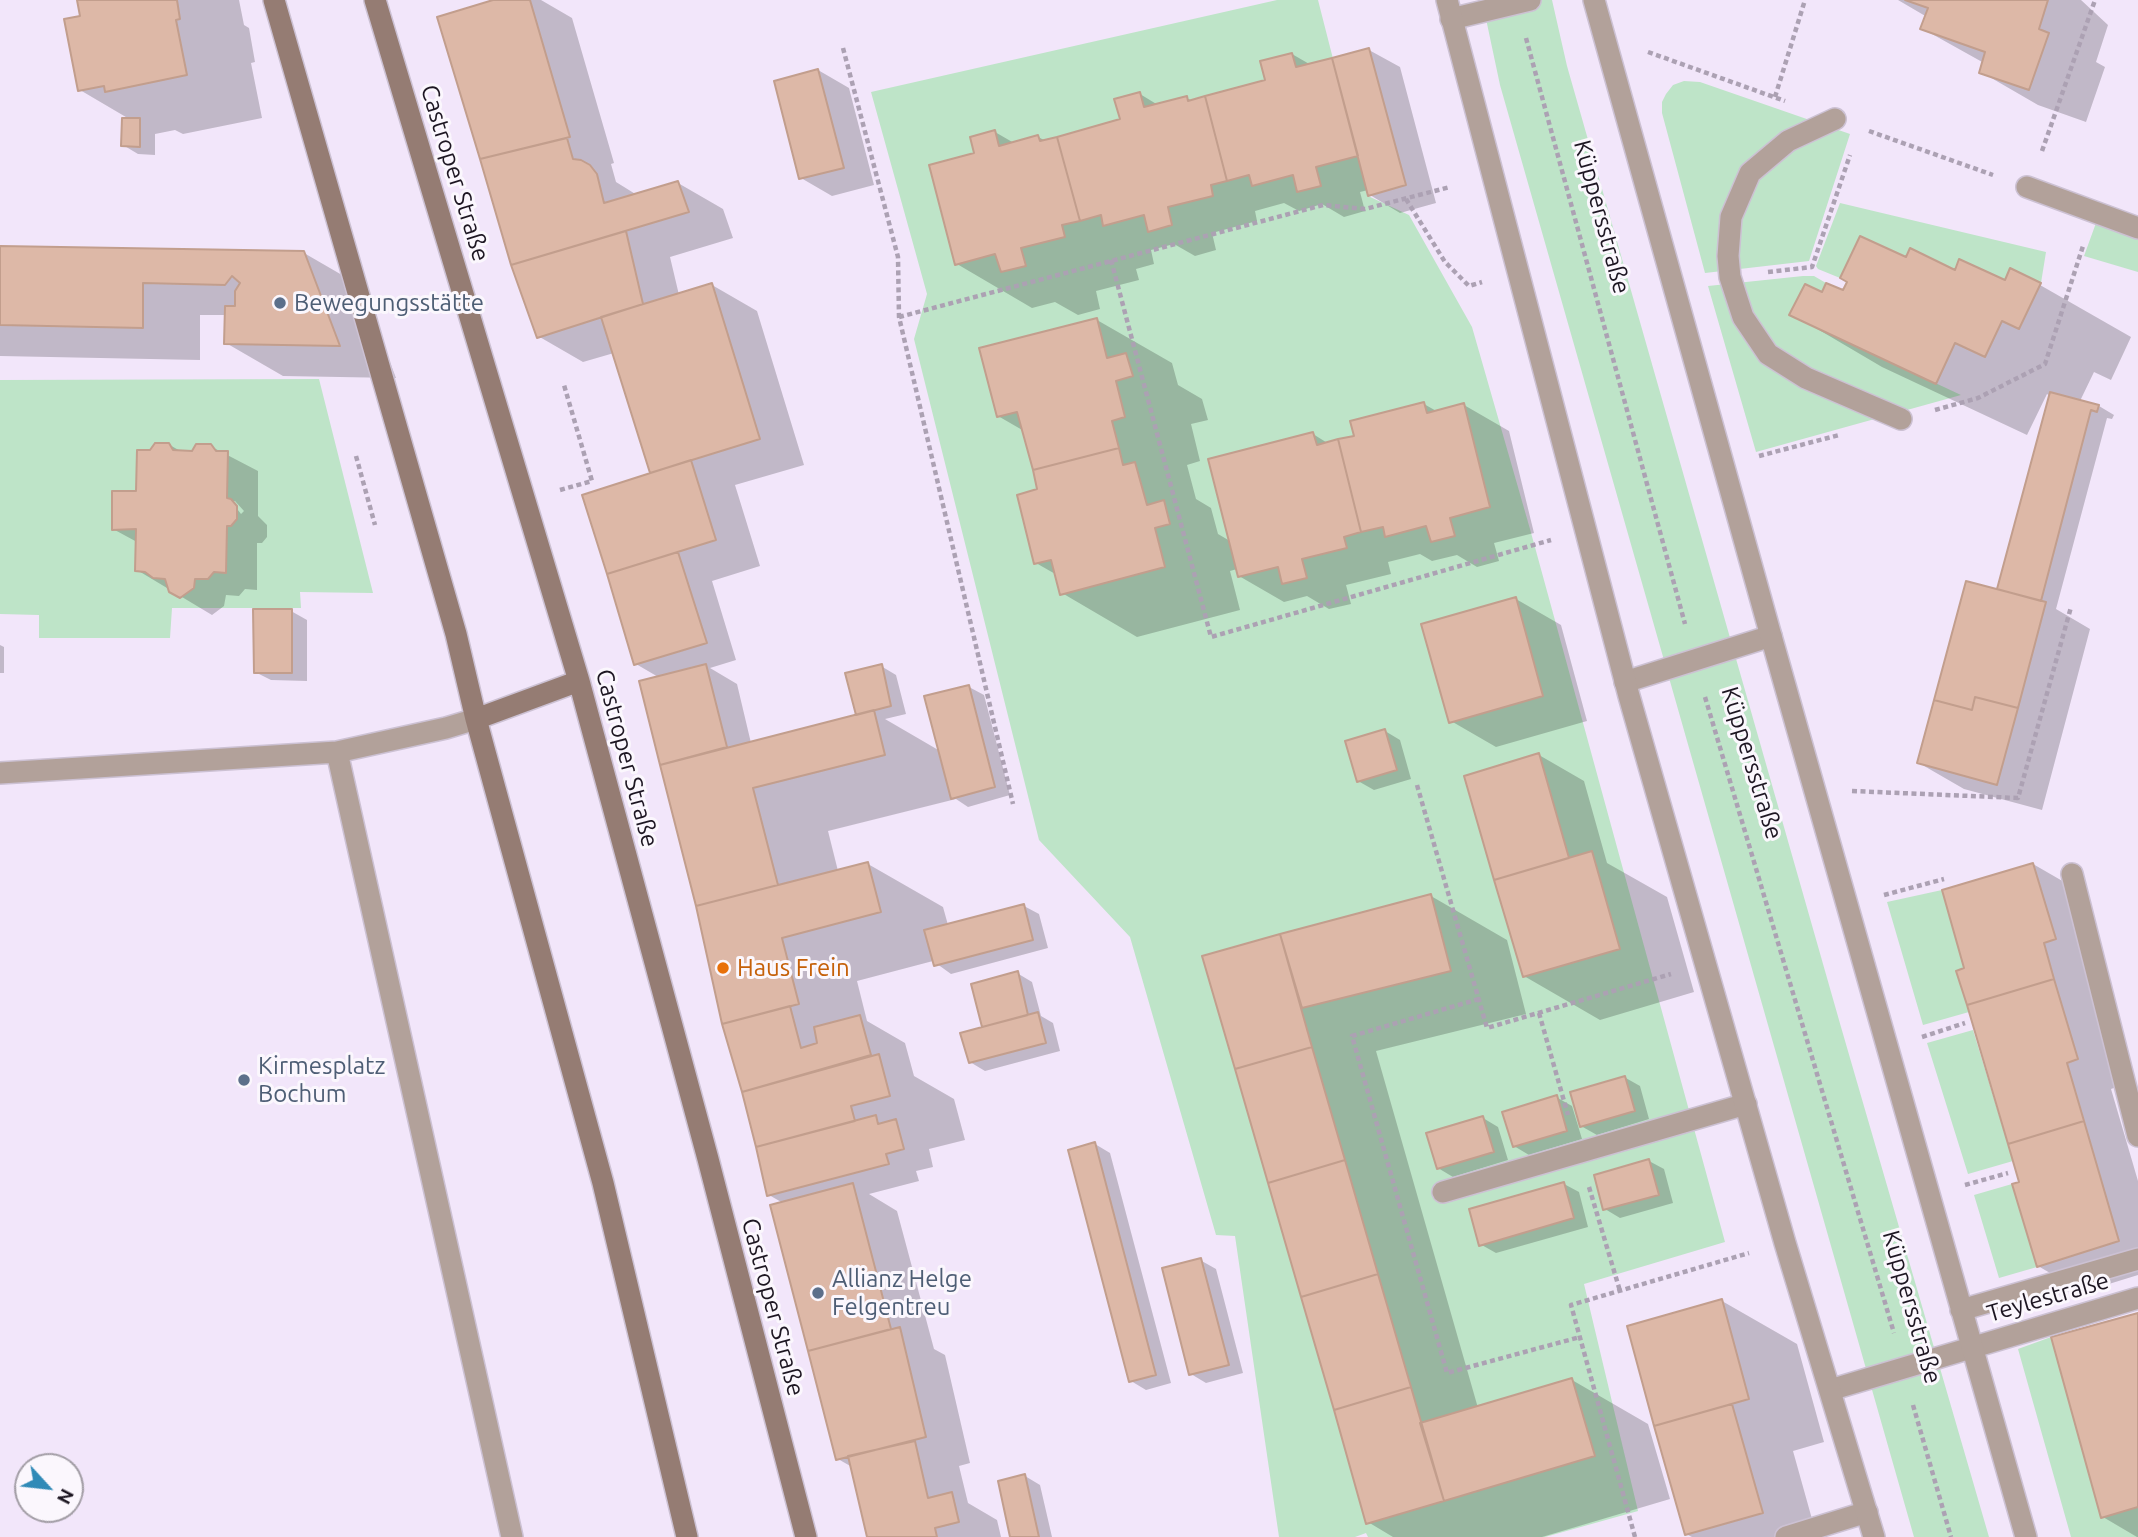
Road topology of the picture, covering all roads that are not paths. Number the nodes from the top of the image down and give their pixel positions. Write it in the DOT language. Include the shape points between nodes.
graph roads {
  1 [pos="274,0"];
  2 [pos="375,0"];
  3 [pos="1594,0"];
  4 [pos="1524,2"];
  5 [pos="1449,10"];
  6 [pos="1835,119"];
  7 [pos="2027,187"];
  8 [pos="2138,228"];
  9 [pos="1901,419"];
  10 [pos="1771,636"];
  11 [pos="579,681"];
  12 [pos="1625,682"];
  13 [pos="476,719"];
  14 [pos="337,752"];
  15 [pos="0,773"];
  16 [pos="2072,874"];
  17 [pos="1746,1104"];
  18 [pos="2138,1136"];
  19 [pos="1443,1192"];
  20 [pos="2138,1259"];
  21 [pos="2138,1298"];
  22 [pos="1961,1310"];
  23 [pos="1972,1346"];
  24 [pos="1830,1390"];
  25 [pos="1867,1512"];
  26 [pos="512,1537"];
  27 [pos="687,1537"];
  28 [pos="806,1537"];
  29 [pos="1786,1537"];
  30 [pos="1874,1537"];
  31 [pos="2026,1537"];
  1 -- 13 [label="main road" via="456,634"];
  2 -- 11 [label="main road, Castroper Straße"];
  3 -- 10 [label="street, Küppersstraße"];
  4 -- 5 [label="street"];
  5 -- 12 [label="street"];
  6 -- 9 [label="street" via="1788,141 1751,173 1731,216 1730,277 1743,317 1768,354 1806,378"];
  7 -- 8 [label="street"];
  10 -- 12 [label="street"];
  10 -- 22 [label="street, Küppersstraße"];
  11 -- 13 [label="main road"];
  11 -- 28 [label="main road, Castroper Straße"];
  12 -- 17 [label="street"];
  13 -- 14 [label="street"];
  13 -- 27 [label="main road" via="604,1183"];
  14 -- 15 [label="street"];
  14 -- 26 [label="street"];
  16 -- 18 [label="street"];
  17 -- 19 [label="street"];
  17 -- 24 [label="street"];
  20 -- 22 [label="street"];
  21 -- 23 [label="street, Teylestraße"];
  22 -- 23 [label="street, Küppersstraße"];
  23 -- 24 [label="street, Teylestraße"];
  23 -- 31 [label="street, Küppersstraße"];
  24 -- 25 [label="street"];
  25 -- 29 [label="street"];
  25 -- 30 [label="street"];
}
